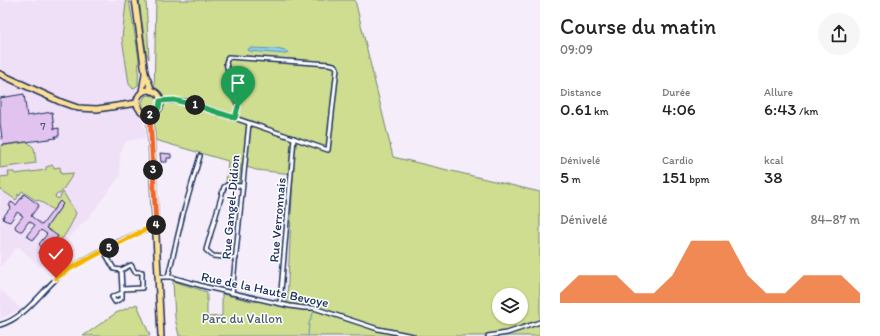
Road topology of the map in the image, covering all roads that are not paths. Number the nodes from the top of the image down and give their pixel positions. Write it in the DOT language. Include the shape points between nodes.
graph roads {
  1 [pos="134,0"];
  2 [pos="0,71"];
  3 [pos="145,73"];
  4 [pos="0,74"];
  5 [pos="15,80"];
  6 [pos="152,91"];
  7 [pos="142,92"];
  8 [pos="160,101"];
  9 [pos="137,103"];
  10 [pos="150,114"];
  11 [pos="235,118"];
  12 [pos="249,123"];
  13 [pos="294,138"];
  14 [pos="200,156"];
  15 [pos="242,186"];
  16 [pos="156,228"];
  17 [pos="104,251"];
  18 [pos="236,258"];
  19 [pos="121,270"];
  20 [pos="158,277"];
  21 [pos="168,277"];
  22 [pos="232,293"];
  23 [pos="280,303"];
  24 [pos="540,322"];
  25 [pos="0,325"];
  26 [pos="161,336"];
  27 [pos="414,336"];
  28 [pos="488,336"];
  1 -- 3 [label="main road"];
  2 -- 5 [label="main road"];
  3 -- 6 [label="main road"];
  3 -- 7 [label="main road"];
  4 -- 5 [label="main road"];
  5 -- 9 [label="main road" via="78,108 98,109"];
  6 -- 7 [label="main road"];
  6 -- 8 [label="main road" via="158,95"];
  7 -- 9 [label="main road"];
  8 -- 10 [label="main road" via="157,110"];
  8 -- 11 [label="street" via="185,102"];
  9 -- 10 [label="main road" via="141,111"];
  10 -- 16 [label="main road"];
  11 -- 12 [label="street"];
  11 -- 13 [label="street" via="238,107 226,63 228,56 334,65 338,72 328,150"];
  12 -- 13 [label="street"];
  12 -- 15 [label="street, Rue Gangel-Didion"];
  13 -- 23 [label="street, Rue Verronnais"];
  14 -- 21 [label="street"];
  15 -- 18 [label="street, Rue Gangel-Didion"];
  15 -- 18 [label="street" via="224,187 206,250 213,256"];
  16 -- 17 [label="street"];
  16 -- 20 [label="main road"];
  17 -- 19 [label="street" via="114,269"];
  17 -- 25 [label="street" via="62,274 24,312"];
  18 -- 22 [label="street, Rue Gangel-Didion"];
  19 -- 19 [label="street" via="122,291 142,288 142,272 135,272 131,266"];
  20 -- 21 [label="street, Rue de la Haute Bevoye"];
  20 -- 26 [label="main road"];
  21 -- 22 [label="street, Rue de la Haute Bevoye"];
  22 -- 23 [label="street, Rue de la Haute Bevoye"];
  23 -- 27 [label="street, Rue de la Haute Bevoye" via="314,308 378,329"];
  24 -- 28 [label="street" via="507,333"];
}
